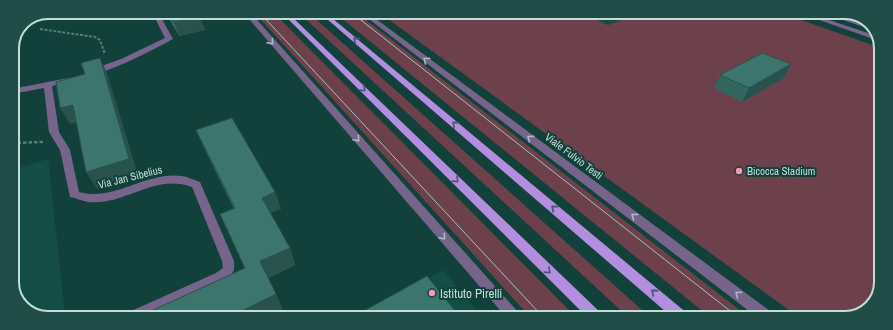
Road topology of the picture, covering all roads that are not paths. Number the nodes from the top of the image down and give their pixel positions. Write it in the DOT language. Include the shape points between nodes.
graph roads {
  1 [pos="158,19"];
  2 [pos="252,19"];
  3 [pos="292,19"];
  4 [pos="330,19"];
  5 [pos="372,19"];
  6 [pos="820,19"];
  7 [pos="844,19"];
  8 [pos="862,25"];
  9 [pos="872,37"];
  10 [pos="48,85"];
  11 [pos="19,91"];
  12 [pos="145,311"];
  13 [pos="509,311"];
  14 [pos="590,311"];
  15 [pos="675,311"];
  16 [pos="760,311"];
  1 -- 10 [label="street" via="169,40 107,68"];
  2 -- 13 [label="street, one-way"];
  3 -- 14 [label="main road, one-way"];
  15 -- 4 [label="main road, one-way"];
  16 -- 5 [label="street, Viale Fulvio Testi, one-way"];
  6 -- 9 [label="street"];
  7 -- 8 [label="street"];
  10 -- 11 [label="street"];
  10 -- 12 [label="street, Via Jan Sibelius" via="52,124 67,158 74,194 81,198 106,196 178,178 196,185 228,261 229,270 220,277"];
}
